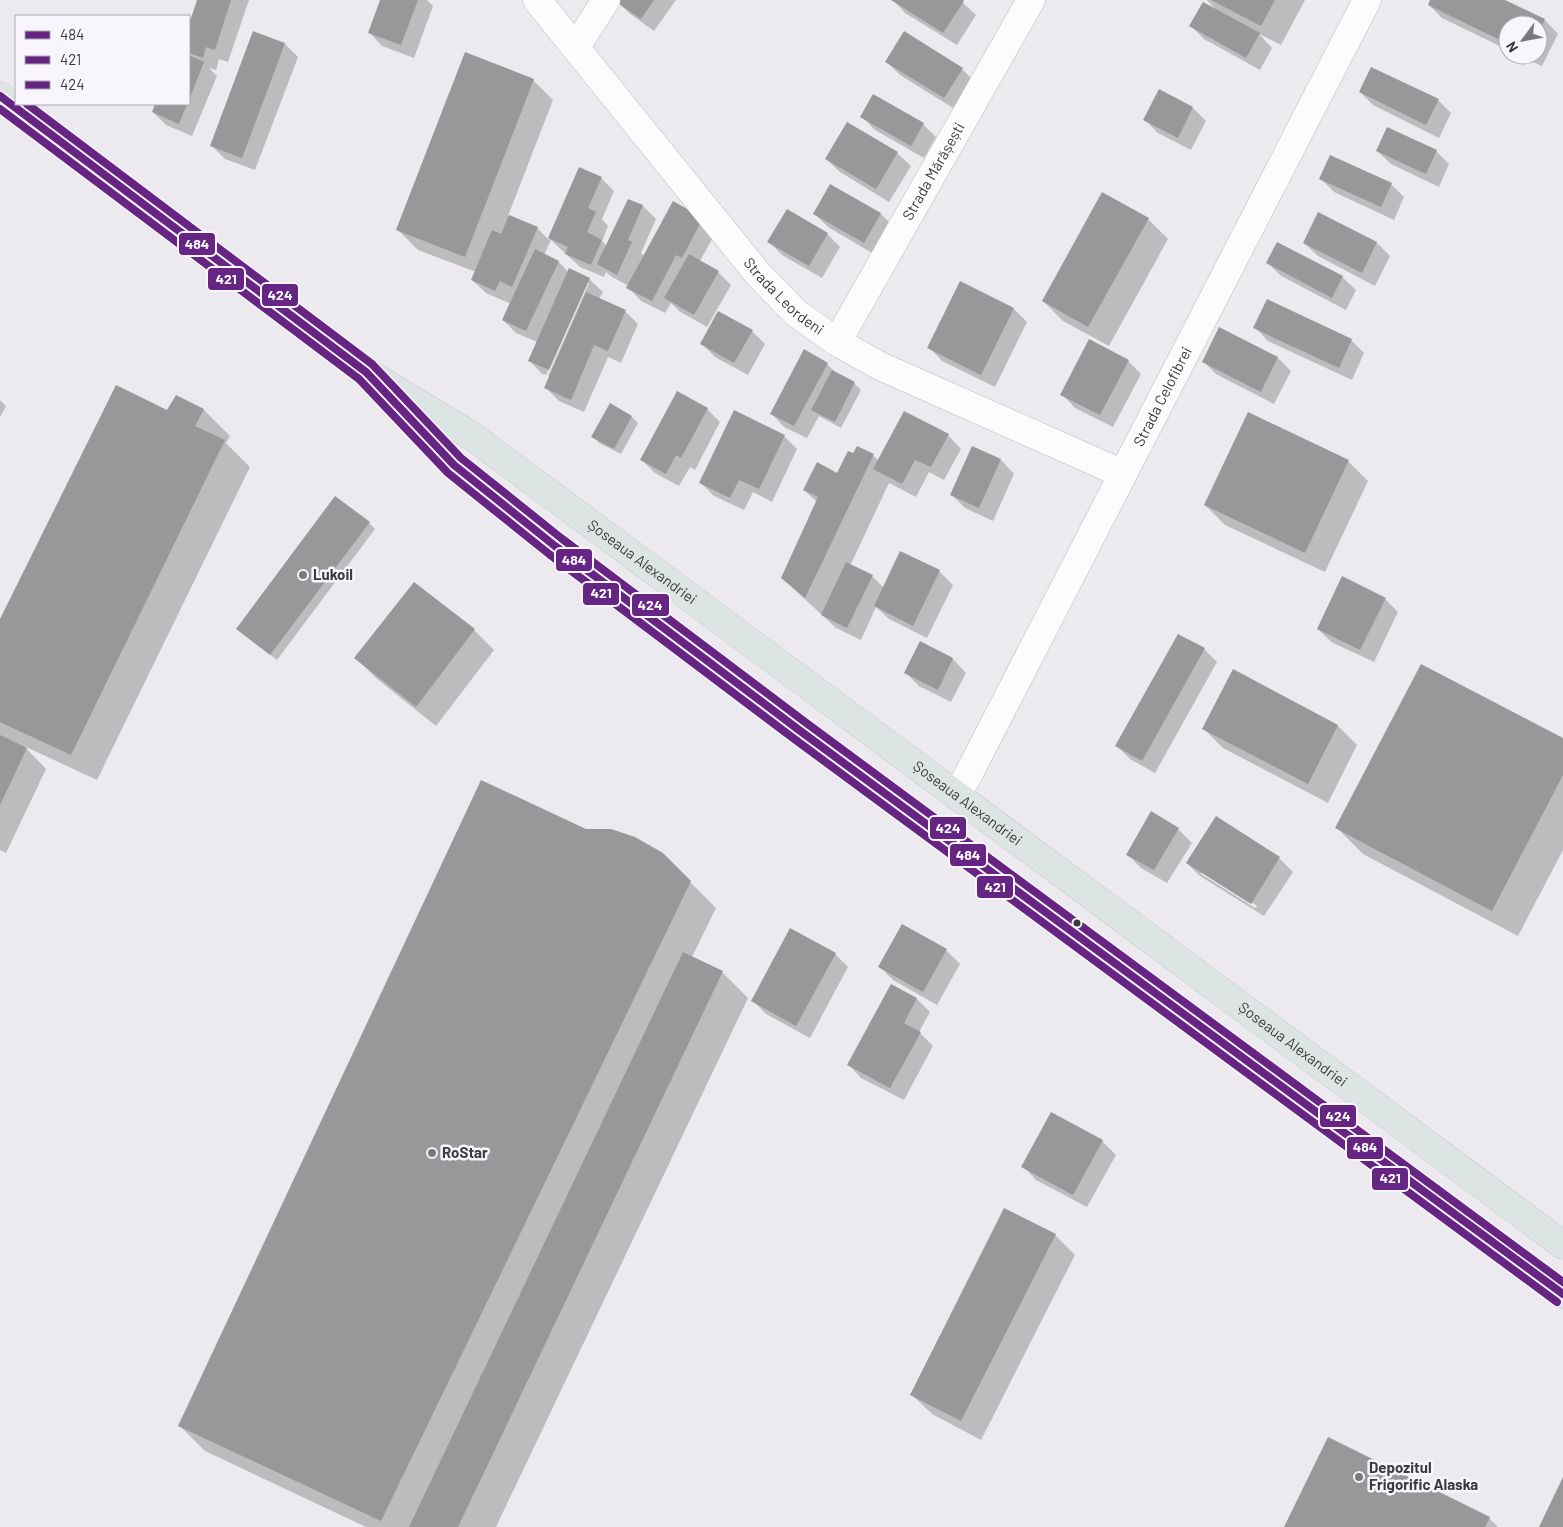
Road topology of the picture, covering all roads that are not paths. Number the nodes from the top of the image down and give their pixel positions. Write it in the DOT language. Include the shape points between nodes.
graph roads {
  1 [pos="537,0"];
  2 [pos="606,0"];
  3 [pos="1031,0"];
  4 [pos="1367,0"];
  5 [pos="576,47"];
  6 [pos="0,96"];
  7 [pos="837,342"];
  8 [pos="366,372"];
  9 [pos="1123,474"];
  10 [pos="956,794"];
  11 [pos="1563,1245"];
  12 [pos="1563,1294"];
  1 -- 5 [label="street, Strada Leordeni"];
  2 -- 5 [label="street"];
  3 -- 7 [label="street, Strada Mărășești"];
  4 -- 9 [label="street, Strada Celofibrei"];
  5 -- 7 [label="street, Strada Leordeni" via="758,274 796,313"];
  6 -- 8 [label="main road, Șoseaua Alexandriei"];
  7 -- 9 [label="street, Strada Leordeni" via="880,366"];
  8 -- 10 [label="main road, Șoseaua Alexandriei" via="472,436"];
  8 -- 12 [label="main road, Șoseaua Alexandriei" via="454,465 570,558"];
  9 -- 10 [label="street, Strada Celofibrei"];
  10 -- 11 [label="main road, Șoseaua Alexandriei"];
}
